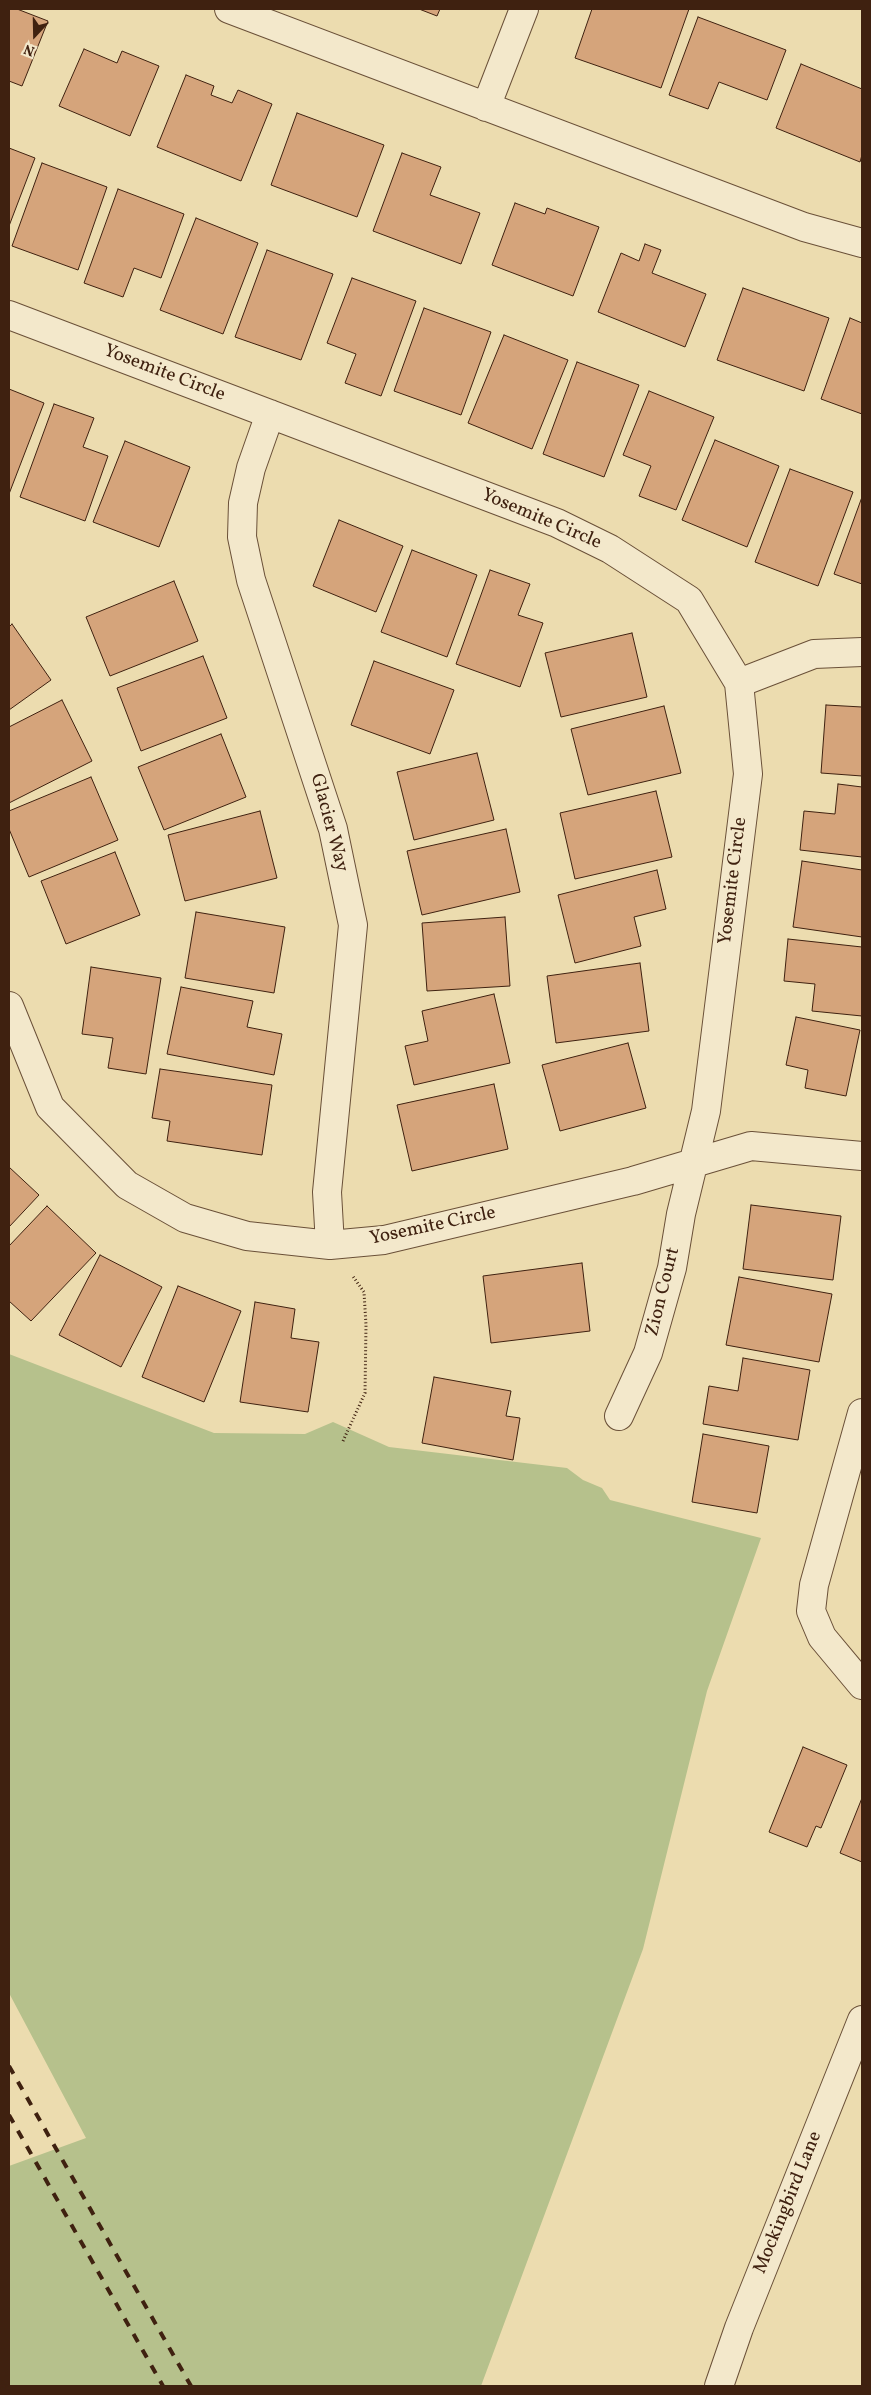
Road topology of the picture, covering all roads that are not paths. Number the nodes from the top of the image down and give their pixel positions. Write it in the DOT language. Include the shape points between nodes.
graph roads {
  1 [pos="229,9"];
  2 [pos="524,9"];
  3 [pos="486,107"];
  4 [pos="862,243"];
  5 [pos="9,315"];
  6 [pos="270,414"];
  7 [pos="862,652"];
  8 [pos="739,682"];
  9 [pos="9,1006"];
  10 [pos="862,1156"];
  11 [pos="693,1163"];
  12 [pos="330,1245"];
  13 [pos="862,1413"];
  14 [pos="619,1416"];
  15 [pos="862,1685"];
  16 [pos="862,2020"];
  17 [pos="719,2386"];
  1 -- 3 [label="street"];
  2 -- 3 [label="street"];
  3 -- 4 [label="street" via="804,228"];
  5 -- 6 [label="street, Yosemite Circle"];
  6 -- 8 [label="street, Yosemite Circle" via="557,523 610,549 689,600"];
  6 -- 12 [label="street, Glacier Way" via="250,468 243,503 242,537 251,580 333,829 353,925 327,1192"];
  7 -- 8 [label="street" via="814,654"];
  8 -- 11 [label="street, Yosemite Circle" via="748,774 706,1111"];
  9 -- 12 [label="street, Yosemite Circle" via="50,1107 128,1186 185,1218 247,1236"];
  10 -- 11 [label="street, Yosemite Circle" via="751,1146"];
  11 -- 12 [label="street, Yosemite Circle" via="634,1181 384,1240"];
  11 -- 14 [label="street, Zion Court" via="672,1268 648,1353"];
  13 -- 15 [label="street" via="814,1585 812,1611 822,1638"];
  16 -- 17 [label="street, Mockingbird Lane"];
}
